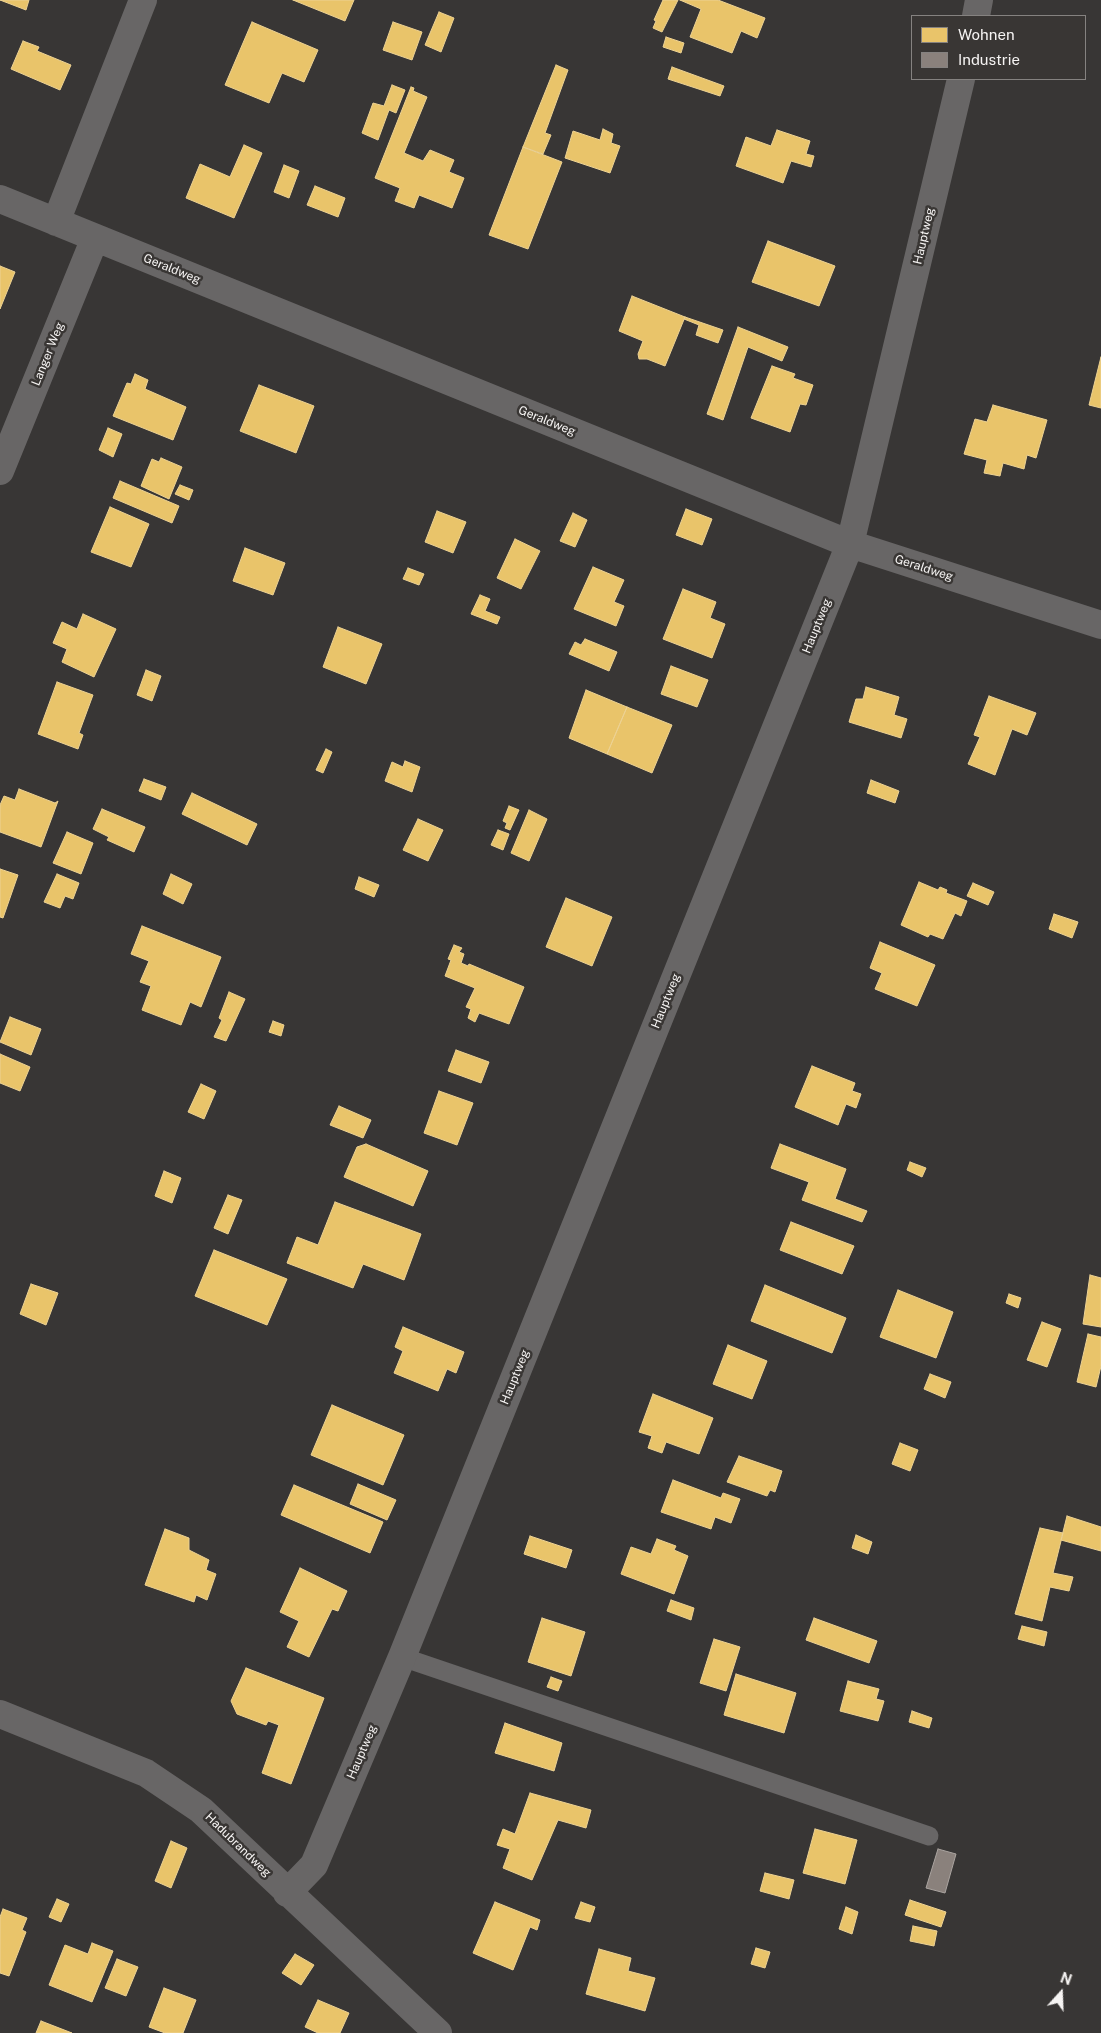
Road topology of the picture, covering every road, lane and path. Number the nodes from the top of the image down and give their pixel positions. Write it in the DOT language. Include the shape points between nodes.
graph roads {
  1 [pos="143,0"];
  2 [pos="980,0"];
  3 [pos="976,15"];
  4 [pos="961,80"];
  5 [pos="0,199"];
  6 [pos="56,222"];
  7 [pos="96,238"];
  8 [pos="0,471"];
  9 [pos="850,544"];
  10 [pos="1101,624"];
  11 [pos="402,1657"];
  12 [pos="0,1714"];
  13 [pos="929,1836"];
  14 [pos="288,1893"];
  15 [pos="438,2033"];
  1 -- 6 [label="street"];
  2 -- 3 [label="street"];
  4 -- 9 [label="street, Hauptweg"];
  5 -- 6 [label="street, Geraldweg"];
  6 -- 7 [label="street, Geraldweg"];
  7 -- 8 [label="street, Langer Weg"];
  7 -- 9 [label="street, Geraldweg"];
  9 -- 10 [label="street, Geraldweg"];
  9 -- 11 [label="street, Hauptweg"];
  11 -- 13 [label="lane"];
  11 -- 14 [label="street, Hauptweg" via="314,1865"];
  12 -- 14 [label="street, Hadubrandweg" via="146,1773 201,1810"];
  14 -- 15 [label="street, Hadubrandweg"];
}
